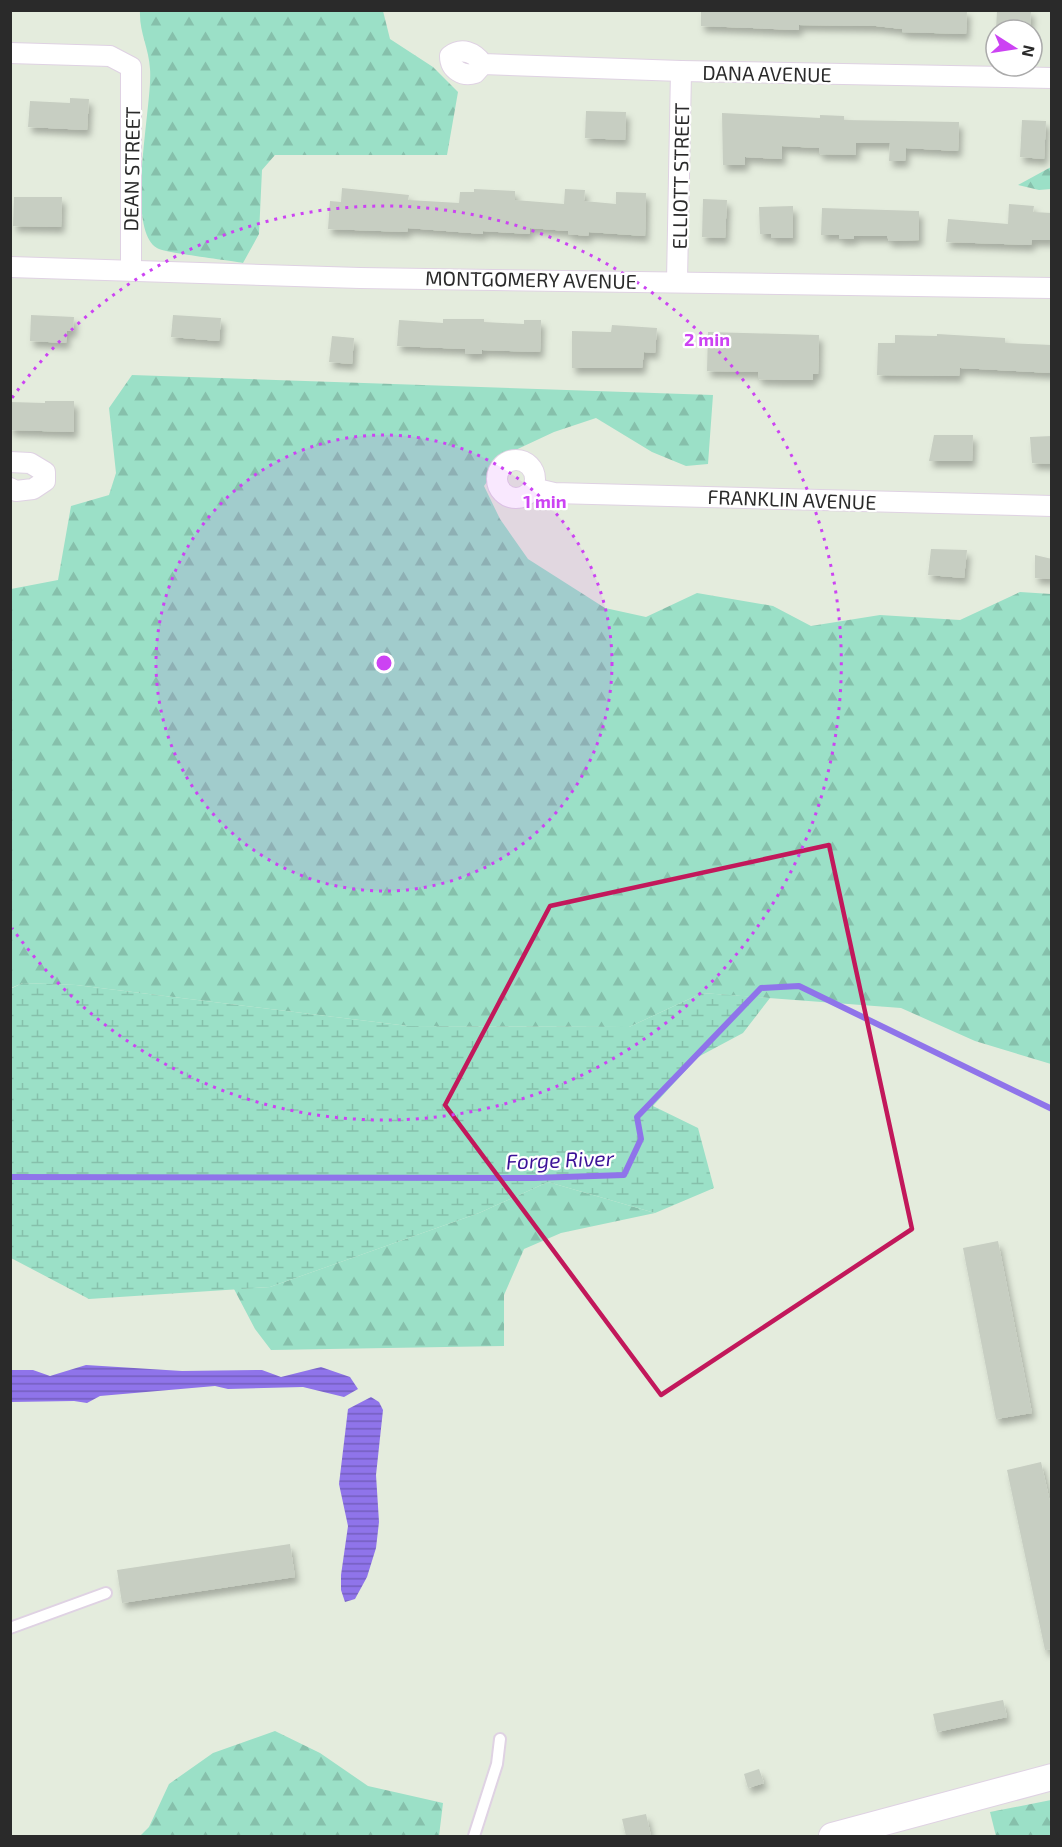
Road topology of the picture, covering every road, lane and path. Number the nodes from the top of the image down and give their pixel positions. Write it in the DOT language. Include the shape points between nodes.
graph roads {
  1 [pos="10,53"];
  2 [pos="483,64"];
  3 [pos="681,71"];
  4 [pos="1052,78"];
  5 [pos="10,267"];
  6 [pos="131,270"];
  7 [pos="677,281"];
  8 [pos="1052,288"];
  9 [pos="10,462"];
  10 [pos="10,488"];
  11 [pos="533,488"];
  12 [pos="1052,506"];
  13 [pos="106,1593"];
  14 [pos="10,1628"];
  15 [pos="500,1739"];
  16 [pos="1052,1777"];
  17 [pos="474,1836"];
  18 [pos="832,1836"];
  1 -- 6 [label="street, DEAN STREET" via="110,56 131,68"];
  2 -- 3 [label="street, DANA AVENUE"];
  3 -- 4 [label="street, DANA AVENUE"];
  3 -- 7 [label="street, ELLIOTT STREET"];
  5 -- 6 [label="street, MONTGOMERY AVENUE"];
  6 -- 7 [label="street, MONTGOMERY AVENUE" via="360,278"];
  7 -- 8 [label="street, MONTGOMERY AVENUE"];
  9 -- 10 [label="street" via="30,463 45,472 45,481 33,489"];
  11 -- 12 [label="street, FRANKLIN AVENUE" via="554,493"];
  13 -- 14 [label="lane"];
  15 -- 17 [label="lane" via="497,1764"];
  16 -- 18 [label="street"];
}
